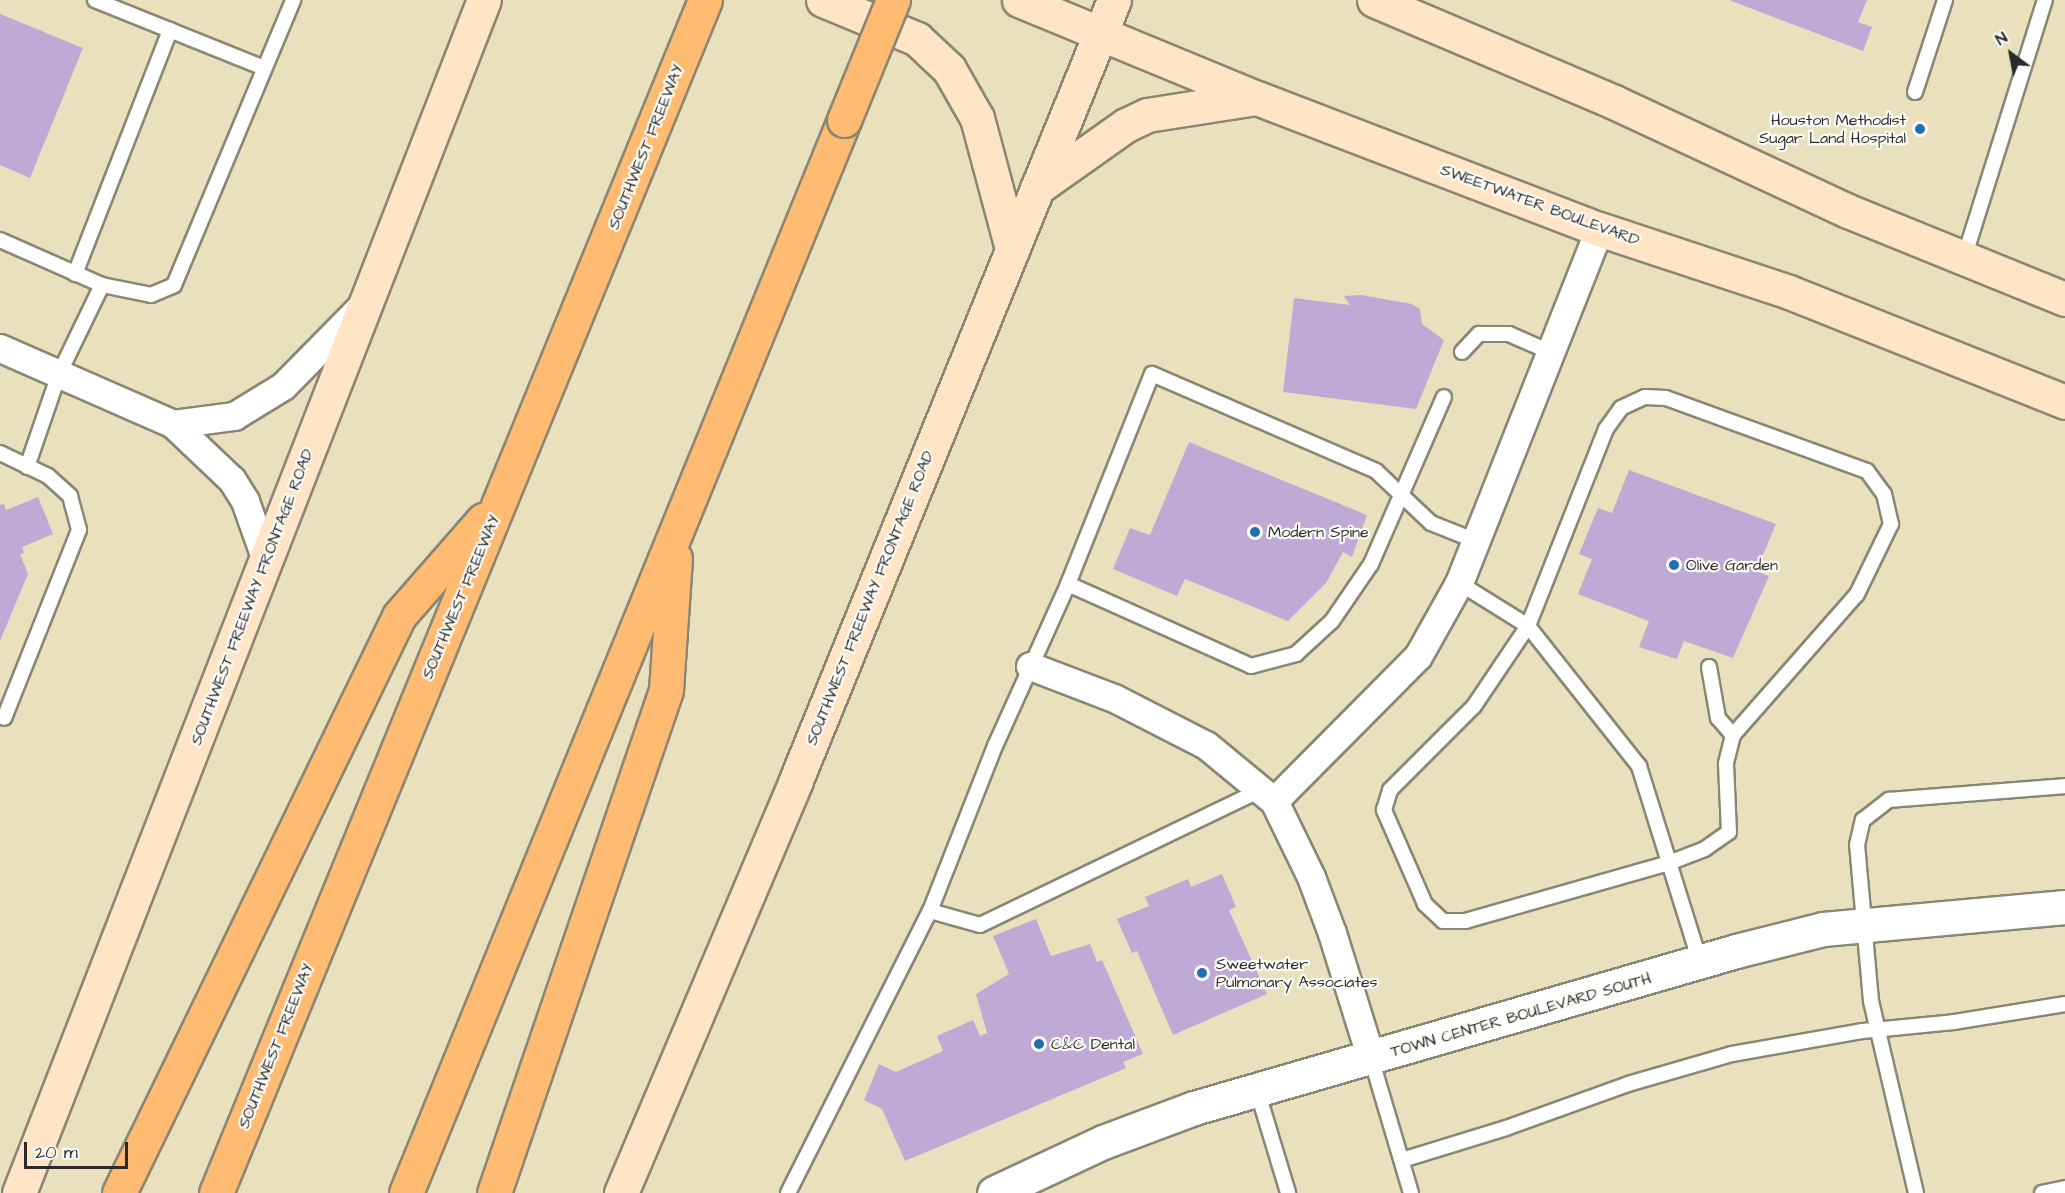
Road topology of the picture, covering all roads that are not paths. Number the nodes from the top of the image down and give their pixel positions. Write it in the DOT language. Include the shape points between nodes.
graph roads {
  1 [pos="94,0"];
  2 [pos="293,0"];
  3 [pos="484,0"];
  4 [pos="705,0"];
  5 [pos="823,0"];
  6 [pos="893,0"];
  7 [pos="1019,0"];
  8 [pos="1114,0"];
  9 [pos="1374,0"];
  10 [pos="1946,0"];
  11 [pos="2045,0"];
  12 [pos="170,30"];
  13 [pos="1100,33"];
  14 [pos="264,68"];
  15 [pos="1915,92"];
  16 [pos="1257,98"];
  17 [pos="1037,188"];
  18 [pos="1599,229"];
  19 [pos="0,240"];
  20 [pos="1012,249"];
  21 [pos="1963,260"];
  22 [pos="75,274"];
  23 [pos="102,285"];
  24 [pos="2065,299"];
  25 [pos="367,300"];
  26 [pos="0,348"];
  27 [pos="1462,352"];
  28 [pos="1550,352"];
  29 [pos="59,374"];
  30 [pos="1444,397"];
  31 [pos="2065,402"];
  32 [pos="173,424"];
  33 [pos="0,453"];
  34 [pos="27,467"];
  35 [pos="1402,494"];
  36 [pos="502,498"];
  37 [pos="677,528"];
  38 [pos="1476,541"];
  39 [pos="266,560"];
  40 [pos="1459,583"];
  41 [pos="1068,584"];
  42 [pos="1528,626"];
  43 [pos="1030,666"];
  44 [pos="1709,667"];
  45 [pos="4,718"];
  46 [pos="1733,735"];
  47 [pos="2065,786"];
  48 [pos="1267,796"];
  49 [pos="1669,863"];
  50 [pos="2065,907"];
  51 [pos="930,911"];
  52 [pos="1862,925"];
  53 [pos="1700,962"];
  54 [pos="2065,1004"];
  55 [pos="1876,1029"];
  56 [pos="1371,1058"];
  57 [pos="1257,1090"];
  58 [pos="1402,1160"];
  59 [pos="2065,1188"];
  60 [pos="19,1193"];
  61 [pos="119,1193"];
  62 [pos="216,1193"];
  63 [pos="406,1193"];
  64 [pos="494,1193"];
  65 [pos="621,1193"];
  66 [pos="788,1193"];
  67 [pos="994,1193"];
  68 [pos="1288,1193"];
  69 [pos="1411,1193"];
  70 [pos="1916,1193"];
  71 [pos="2042,1193"];
  1 -- 12 [label="lane"];
  2 -- 14 [label="lane"];
  3 -- 25 [label="main road, SOUTHWEST FREEWAY FRONTAGE ROAD"];
  4 -- 36 [label="highway, SOUTHWEST FREEWAY"];
  5 -- 20 [label="main road" via="917,39 949,69 977,118"];
  6 -- 37 [label="highway, bridge"];
  7 -- 13 [label="main road, SWEETWATER BOULEVARD"];
  8 -- 13 [label="main road, SOUTHWEST FREEWAY FRONTAGE ROAD"];
  9 -- 21 [label="main road" via="1614,102 1795,188"];
  10 -- 15 [label="lane"];
  11 -- 21 [label="lane"];
  12 -- 14 [label="lane"];
  12 -- 22 [label="lane"];
  13 -- 16 [label="main road, SWEETWATER BOULEVARD"];
  13 -- 17 [label="main road, SOUTHWEST FREEWAY FRONTAGE ROAD"];
  14 -- 23 [label="lane" via="174,285 151,295"];
  16 -- 17 [label="main road" via="1169,109 1147,116 1126,125"];
  16 -- 18 [label="main road, SWEETWATER BOULEVARD"];
  17 -- 20 [label="main road, SOUTHWEST FREEWAY FRONTAGE ROAD"];
  18 -- 28 [label="street"];
  18 -- 31 [label="main road, SWEETWATER BOULEVARD" via="1789,292"];
  19 -- 22 [label="lane"];
  20 -- 65 [label="main road, SOUTHWEST FREEWAY FRONTAGE ROAD" via="778,823"];
  21 -- 24 [label="main road"];
  22 -- 23 [label="lane"];
  23 -- 29 [label="lane"];
  25 -- 32 [label="street" via="283,386 234,416"];
  25 -- 39 [label="main road, SOUTHWEST FREEWAY FRONTAGE ROAD"];
  26 -- 29 [label="street"];
  27 -- 28 [label="lane" via="1479,334 1509,334"];
  28 -- 38 [label="street"];
  29 -- 32 [label="street"];
  29 -- 34 [label="lane"];
  30 -- 35 [label="lane"];
  32 -- 39 [label="street" via="232,480"];
  33 -- 34 [label="lane"];
  34 -- 45 [label="lane" via="48,476 70,496 79,530"];
  35 -- 38 [label="lane" via="1431,523"];
  35 -- 41 [label="lane" via="1371,564 1332,621 1296,654 1251,666"];
  35 -- 41 [label="lane" via="1376,471 1152,374"];
  36 -- 61 [label="highway" via="399,616"];
  36 -- 62 [label="highway, SOUTHWEST FREEWAY"];
  37 -- 63 [label="highway"];
  37 -- 64 [label="highway" via="666,690"];
  38 -- 40 [label="street"];
  39 -- 60 [label="main road, SOUTHWEST FREEWAY FRONTAGE ROAD"];
  40 -- 42 [label="lane"];
  40 -- 48 [label="street" via="1418,656"];
  41 -- 43 [label="lane"];
  42 -- 46 [label="lane" via="1606,429 1621,408 1645,397 1666,398 1867,471 1884,494 1891,524 1879,554 1857,594"];
  42 -- 49 [label="lane" via="1639,766"];
  42 -- 49 [label="lane" via="1474,706 1390,790 1384,810 1425,904 1443,921 1466,921"];
  43 -- 48 [label="street" via="1114,698 1206,745"];
  43 -- 51 [label="lane"];
  44 -- 46 [label="lane" via="1718,718"];
  46 -- 49 [label="lane" via="1726,764 1730,832 1705,849"];
  47 -- 52 [label="lane" via="1889,800 1863,820 1857,845"];
  48 -- 51 [label="lane" via="980,925"];
  48 -- 56 [label="street" via="1311,877"];
  49 -- 53 [label="lane"];
  50 -- 52 [label="street, TOWN CENTER BOULEVARD SOUTH"];
  51 -- 66 [label="lane"];
  52 -- 53 [label="street, TOWN CENTER BOULEVARD SOUTH" via="1823,929"];
  52 -- 55 [label="lane"];
  53 -- 56 [label="street, TOWN CENTER BOULEVARD SOUTH"];
  54 -- 55 [label="lane" via="1954,1022"];
  55 -- 58 [label="lane" via="1732,1054 1628,1084"];
  55 -- 70 [label="lane"];
  56 -- 57 [label="street, TOWN CENTER BOULEVARD SOUTH"];
  56 -- 58 [label="lane"];
  57 -- 67 [label="street, TOWN CENTER BOULEVARD SOUTH" via="1194,1108 1103,1142"];
  57 -- 68 [label="lane"];
  58 -- 69 [label="lane"];
  59 -- 71 [label="lane"];
}
